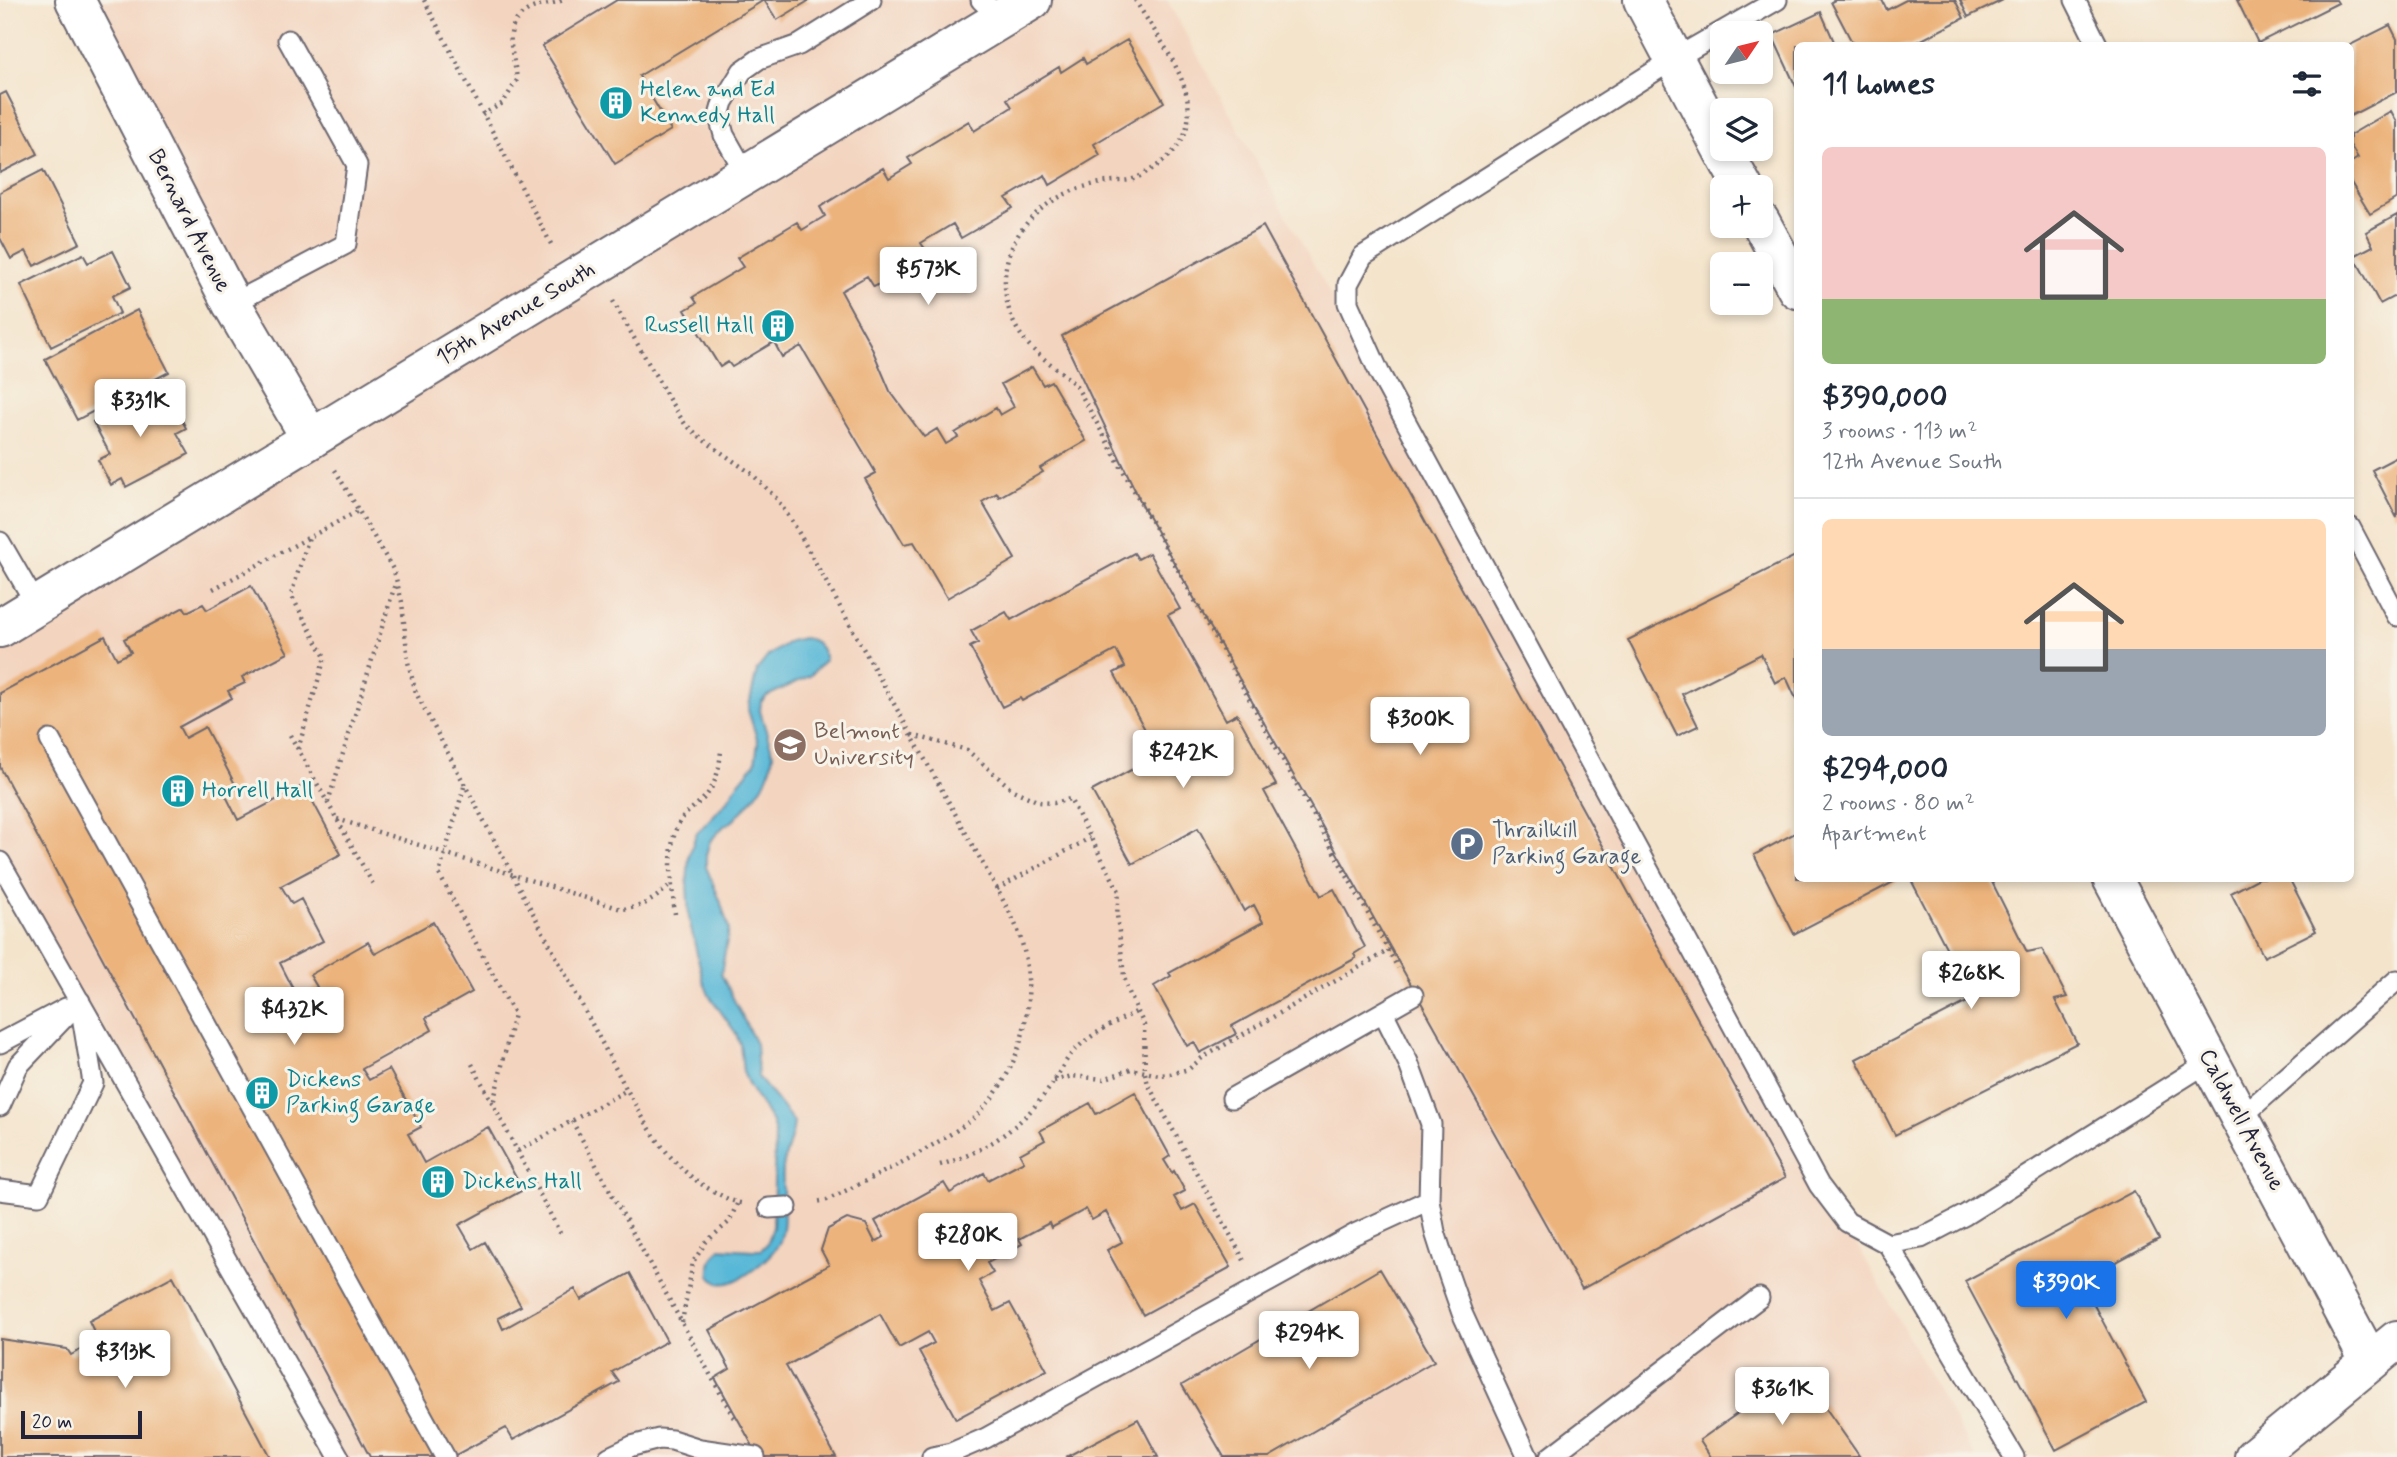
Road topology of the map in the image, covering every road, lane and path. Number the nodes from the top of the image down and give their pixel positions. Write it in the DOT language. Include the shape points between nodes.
graph roads {
  1 [pos="75,0"];
  2 [pos="424,0"];
  3 [pos="564,0"];
  4 [pos="871,0"];
  5 [pos="1135,0"];
  6 [pos="1643,0"];
  7 [pos="1777,0"];
  8 [pos="2074,0"];
  9 [pos="1005,6"];
  10 [pos="288,40"];
  11 [pos="2096,42"];
  12 [pos="1674,58"];
  13 [pos="482,115"];
  14 [pos="1710,126"];
  15 [pos="746,174"];
  16 [pos="1769,238"];
  17 [pos="551,244"];
  18 [pos="594,266"];
  19 [pos="1794,283"];
  20 [pos="232,304"];
  21 [pos="311,439"];
  22 [pos="360,510"];
  23 [pos="2354,535"];
  24 [pos="309,537"];
  25 [pos="0,542"];
  26 [pos="396,582"];
  27 [pos="213,589"];
  28 [pos="37,606"];
  29 [pos="2397,616"];
  30 [pos="0,628"];
  31 [pos="290,735"];
  32 [pos="912,735"];
  33 [pos="50,740"];
  34 [pos="298,749"];
  35 [pos="721,749"];
  36 [pos="464,785"];
  37 [pos="328,802"];
  38 [pos="337,819"];
  39 [pos="1090,838"];
  40 [pos="0,862"];
  41 [pos="511,873"];
  42 [pos="2114,882"];
  43 [pos="672,884"];
  44 [pos="374,886"];
  45 [pos="997,889"];
  46 [pos="675,914"];
  47 [pos="1389,950"];
  48 [pos="2397,980"];
  49 [pos="1413,995"];
  50 [pos="80,1001"];
  51 [pos="1138,1011"];
  52 [pos="1383,1012"];
  53 [pos="0,1043"];
  54 [pos="2210,1061"];
  55 [pos="472,1064"];
  56 [pos="1145,1073"];
  57 [pos="1054,1081"];
  58 [pos="627,1090"];
  59 [pos="1231,1098"];
  60 [pos="494,1104"];
  61 [pos="0,1106"];
  62 [pos="2240,1118"];
  63 [pos="572,1121"];
  64 [pos="518,1151"];
  65 [pos="940,1166"];
  66 [pos="0,1190"];
  67 [pos="1429,1200"];
  68 [pos="738,1202"];
  69 [pos="561,1233"];
  70 [pos="1888,1244"];
  71 [pos="1259,1288"];
  72 [pos="1759,1298"];
  73 [pos="682,1323"];
  74 [pos="2383,1351"];
  75 [pos="339,1457"];
  76 [pos="445,1457"];
  77 [pos="609,1457"];
  78 [pos="755,1457"];
  79 [pos="932,1457"];
  80 [pos="1528,1457"];
  81 [pos="1550,1457"];
  82 [pos="2014,1457"];
  83 [pos="2254,1457"];
  1 -- 20 [label="street, Bernard Avenue"];
  2 -- 13 [label="path"];
  3 -- 13 [label="path" via="525,12 515,22 510,45 517,80 503,103"];
  4 -- 15 [label="lane" via="799,45 759,59 742,71 719,116"];
  5 -- 47 [label="path" via="1180,76 1188,108 1183,139 1164,161 1134,179 1079,187 1029,218 1011,248 1005,269 1007,300 1020,334 1078,390"];
  6 -- 12 [label="street"];
  7 -- 12 [label="lane"];
  8 -- 11 [label="lane"];
  9 -- 15 [label="street, 15th Avenue South"];
  10 -- 20 [label="lane" via="357,165 346,244"];
  12 -- 14 [label="street"];
  12 -- 70 [label="lane" via="1363,256 1348,284 1348,303 1379,372 1819,1185 1847,1222"];
  13 -- 17 [label="path"];
  15 -- 18 [label="street, 15th Avenue South"];
  16 -- 19 [label="street"];
  18 -- 21 [label="street, 15th Avenue South"];
  18 -- 32 [label="path" via="685,424 752,474 777,499"];
  20 -- 21 [label="street, Bernard Avenue"];
  21 -- 22 [label="path"];
  21 -- 28 [label="street, 15th Avenue South"];
  22 -- 24 [label="path"];
  22 -- 26 [label="path"];
  23 -- 29 [label="lane"];
  24 -- 27 [label="path"];
  24 -- 34 [label="path" via="291,595 325,657"];
  25 -- 28 [label="lane"];
  26 -- 36 [label="path" via="416,693"];
  26 -- 37 [label="path"];
  28 -- 30 [label="street, 15th Avenue South"];
  31 -- 34 [label="path"];
  32 -- 39 [label="path" via="967,750 1026,797 1054,803 1070,799"];
  32 -- 45 [label="path"];
  33 -- 76 [label="lane"];
  34 -- 37 [label="path"];
  35 -- 43 [label="path" via="715,782 678,826"];
  36 -- 41 [label="path"];
  36 -- 60 [label="path" via="439,874 514,1014"];
  37 -- 38 [label="path"];
  38 -- 41 [label="path"];
  38 -- 44 [label="path"];
  39 -- 45 [label="path"];
  39 -- 51 [label="path" via="1119,891 1116,915 1124,976"];
  40 -- 50 [label="lane"];
  41 -- 43 [label="path" via="621,909 644,906"];
  41 -- 58 [label="path"];
  42 -- 54 [label="street, Caldwell Avenue"];
  43 -- 46 [label="path"];
  45 -- 68 [label="path" via="1022,941 1029,995 1019,1048 993,1096 974,1117 927,1149 827,1200 778,1208"];
  47 -- 49 [label="path"];
  47 -- 56 [label="path" via="1189,1069"];
  48 -- 62 [label="lane"];
  49 -- 52 [label="lane"];
  50 -- 53 [label="lane"];
  50 -- 61 [label="lane" via="18,1066"];
  50 -- 66 [label="lane" via="93,1083 39,1195"];
  50 -- 75 [label="lane"];
  51 -- 56 [label="path" via="1146,1034"];
  51 -- 57 [label="path" via="1091,1036 1065,1062"];
  52 -- 59 [label="lane"];
  52 -- 67 [label="lane" via="1431,1124"];
  54 -- 62 [label="street, Caldwell Avenue"];
  54 -- 70 [label="lane" via="1965,1216 1921,1238"];
  55 -- 60 [label="path"];
  56 -- 57 [label="path" via="1131,1069 1104,1079 1072,1076"];
  56 -- 71 [label="path"];
  57 -- 65 [label="path" via="1004,1136"];
  58 -- 63 [label="path"];
  58 -- 68 [label="path" via="676,1165 702,1185"];
  60 -- 64 [label="path"];
  62 -- 74 [label="street, Caldwell Avenue"];
  63 -- 64 [label="path"];
  63 -- 73 [label="path"];
  64 -- 69 [label="path"];
  67 -- 71 [label="lane" via="1355,1234"];
  67 -- 80 [label="lane" via="1462,1312"];
  68 -- 73 [label="path" via="729,1222 706,1242 693,1262"];
  70 -- 82 [label="lane"];
  71 -- 79 [label="lane" via="985,1438"];
  72 -- 81 [label="lane"];
  73 -- 78 [label="path"];
  74 -- 83 [label="street"];
  77 -- 78 [label="lane" via="659,1439"];
}
